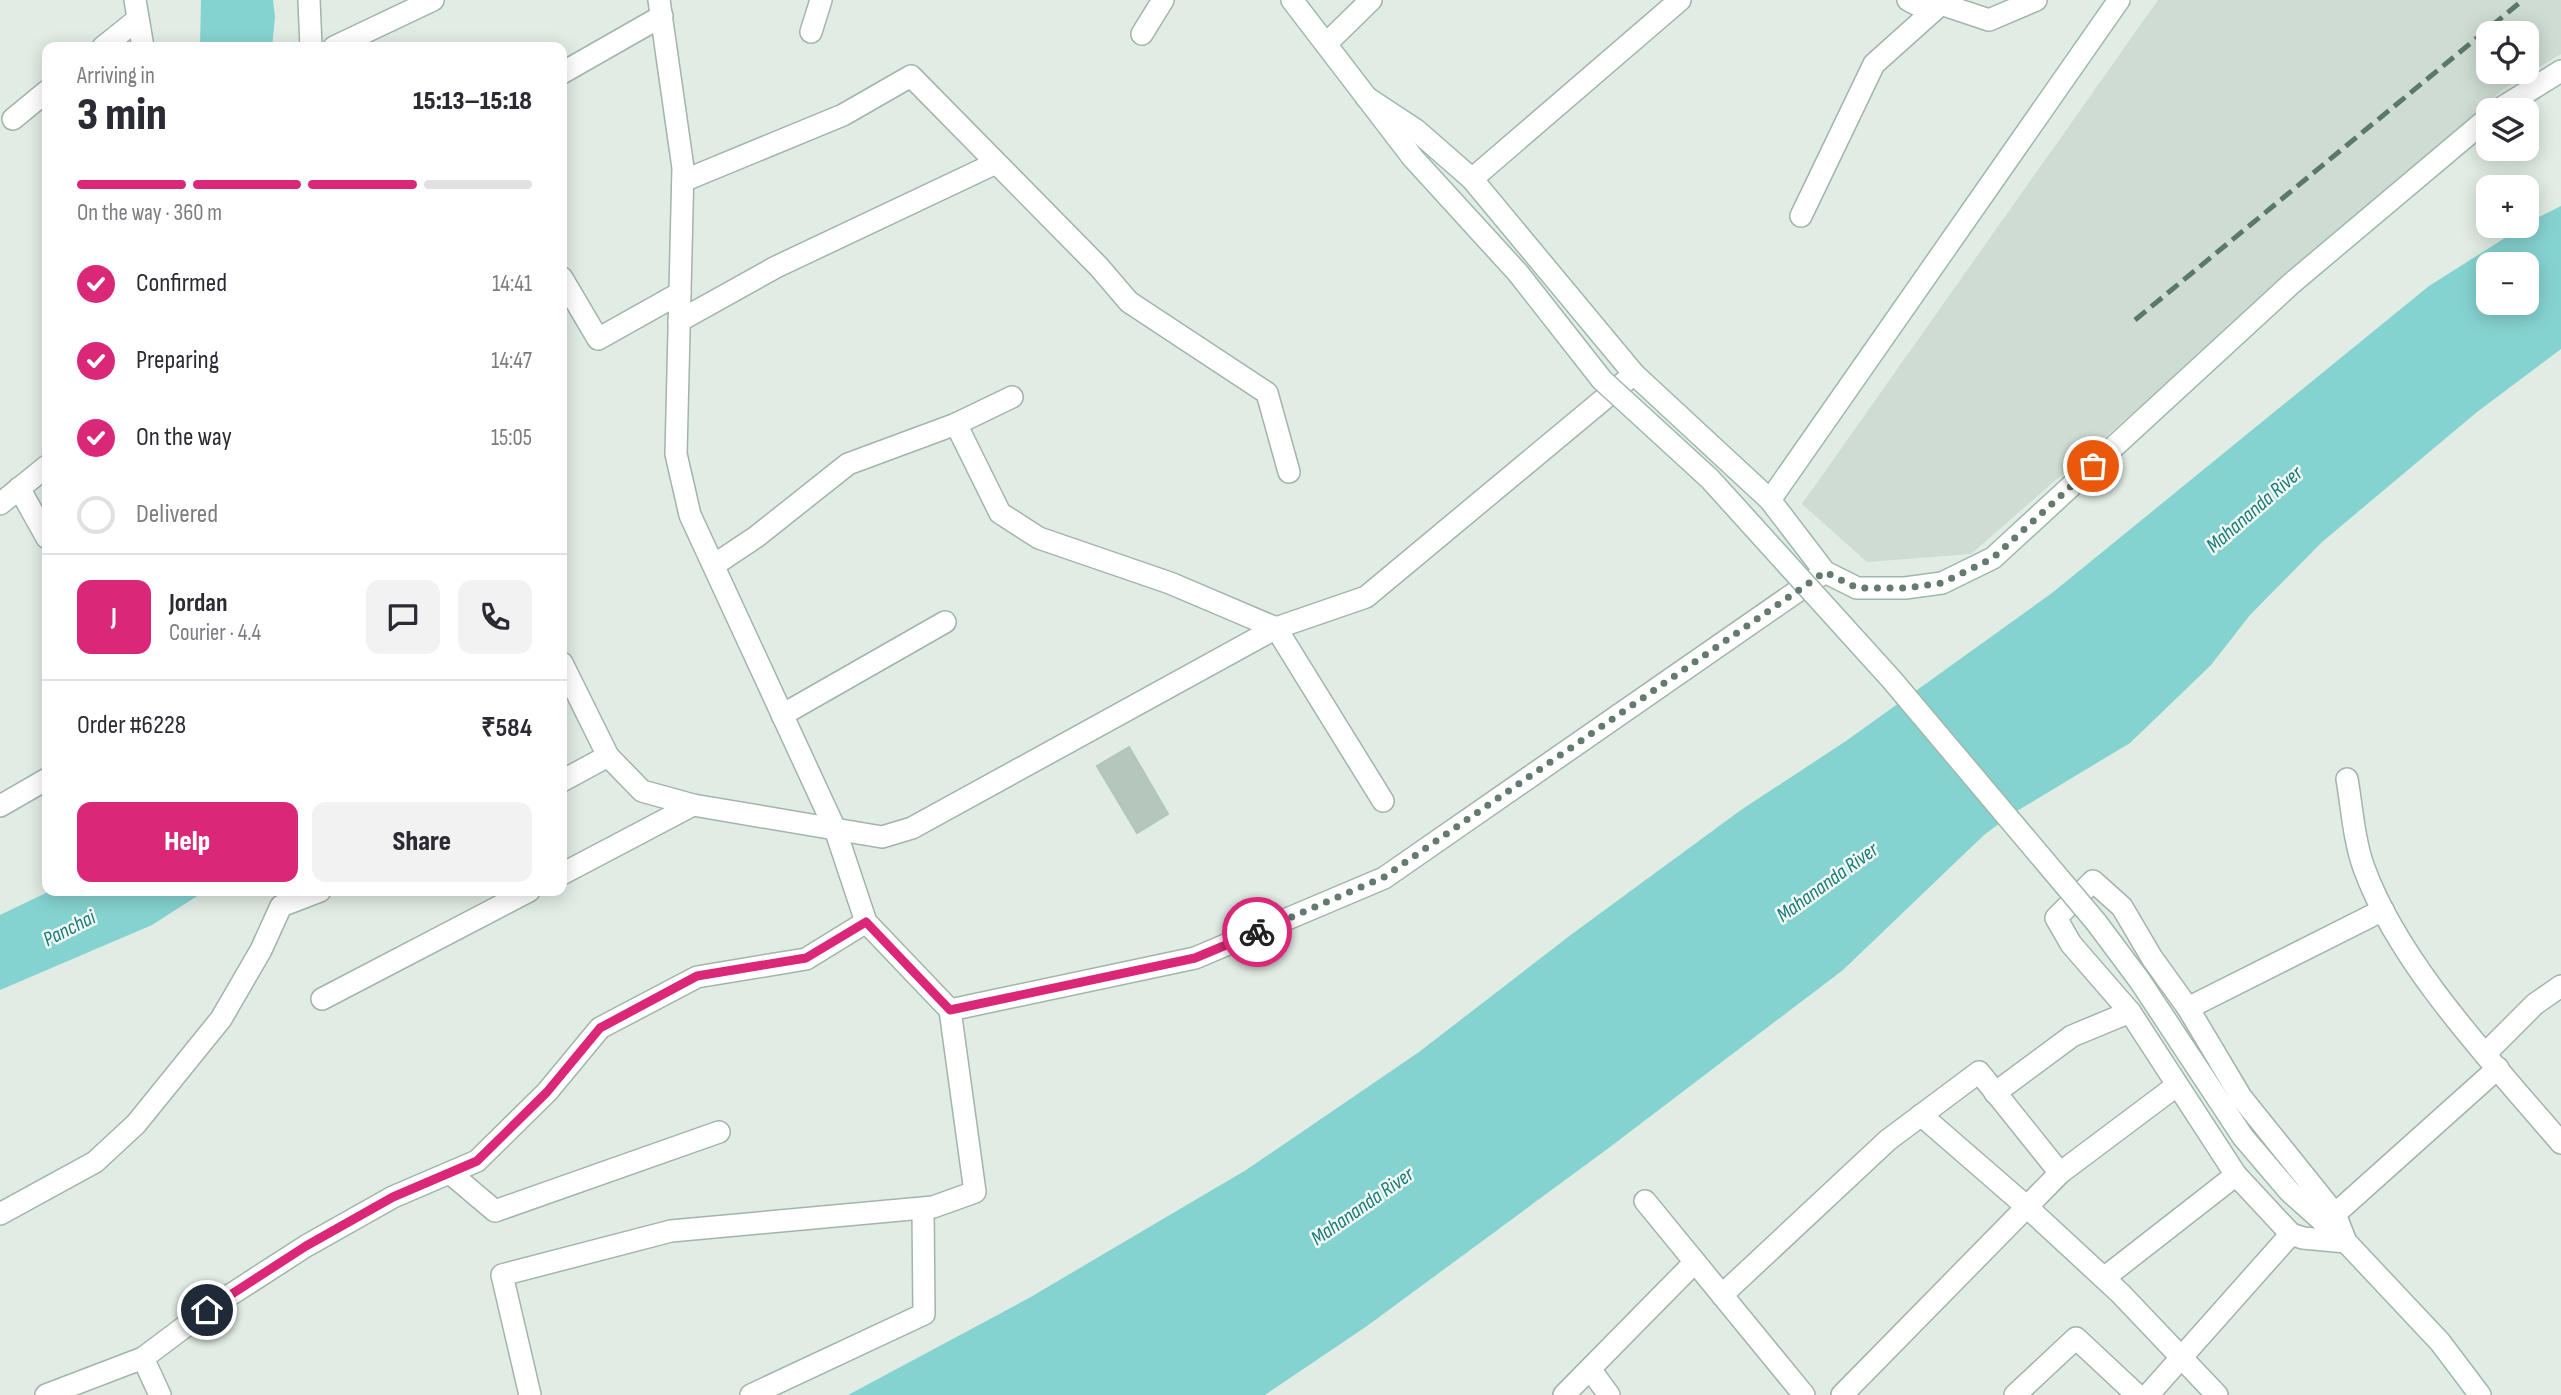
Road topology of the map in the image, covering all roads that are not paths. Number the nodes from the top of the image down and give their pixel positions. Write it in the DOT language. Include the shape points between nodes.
graph roads {
  1 [pos="309,0"];
  2 [pos="433,0"];
  3 [pos="821,0"];
  4 [pos="1163,0"];
  5 [pos="1292,0"];
  6 [pos="1371,0"];
  7 [pos="1680,0"];
  8 [pos="1908,0"];
  9 [pos="2036,0"];
  10 [pos="2115,1"];
  11 [pos="660,8"];
  12 [pos="137,9"];
  13 [pos="1932,12"];
  14 [pos="811,32"];
  15 [pos="1142,34"];
  16 [pos="107,42"];
  17 [pos="142,42"];
  18 [pos="311,42"];
  19 [pos="345,42"];
  20 [pos="1326,44"];
  21 [pos="567,70"];
  22 [pos="2561,71"];
  23 [pos="42,96"];
  24 [pos="1366,97"];
  25 [pos="2517,98"];
  26 [pos="13,118"];
  27 [pos="2476,128"];
  28 [pos="996,163"];
  29 [pos="1472,178"];
  30 [pos="683,181"];
  31 [pos="1801,216"];
  32 [pos="567,289"];
  33 [pos="680,293"];
  34 [pos="679,321"];
  35 [pos="1634,374"];
  36 [pos="1012,397"];
  37 [pos="956,424"];
  38 [pos="42,470"];
  39 [pos="1289,472"];
  40 [pos="19,488"];
  41 [pos="1770,500"];
  42 [pos="0,503"];
  43 [pos="42,529"];
  44 [pos="714,565"];
  45 [pos="1825,572"];
  46 [pos="945,622"];
  47 [pos="1276,628"];
  48 [pos="567,678"];
  49 [pos="782,715"];
  50 [pos="608,756"];
  51 [pos="567,777"];
  52 [pos="2347,779"];
  53 [pos="42,782"];
  54 [pos="1383,800"];
  55 [pos="693,805"];
  56 [pos="0,806"];
  57 [pos="835,829"];
  58 [pos="567,871"];
  59 [pos="307,896"];
  60 [pos="519,896"];
  61 [pos="2383,909"];
  62 [pos="866,922"];
  63 [pos="2561,986"];
  64 [pos="322,999"];
  65 [pos="2188,1008"];
  66 [pos="950,1010"];
  67 [pos="2130,1012"];
  68 [pos="2491,1061"];
  69 [pos="2176,1086"];
  70 [pos="1995,1093"];
  71 [pos="1921,1115"];
  72 [pos="719,1132"];
  73 [pos="2561,1143"];
  74 [pos="450,1172"];
  75 [pos="2060,1173"];
  76 [pos="2236,1174"];
  77 [pos="1646,1201"];
  78 [pos="2027,1207"];
  79 [pos="2,1209"];
  80 [pos="923,1209"];
  81 [pos="2335,1214"];
  82 [pos="2291,1234"];
  83 [pos="2346,1242"];
  84 [pos="1695,1262"];
  85 [pos="2104,1278"];
  86 [pos="1722,1295"];
  87 [pos="2181,1357"];
  88 [pos="144,1358"];
  89 [pos="1590,1369"];
  90 [pos="1802,1394"];
  91 [pos="46,1395"];
  92 [pos="160,1395"];
  93 [pos="530,1395"];
  94 [pos="751,1395"];
  95 [pos="1564,1395"];
  96 [pos="1609,1395"];
  97 [pos="1842,1395"];
  98 [pos="2015,1395"];
  99 [pos="2137,1395"];
  100 [pos="2148,1395"];
  101 [pos="2217,1395"];
  102 [pos="2480,1395"];
  1 -- 18 [label="street"];
  2 -- 19 [label="street"];
  3 -- 14 [label="street"];
  4 -- 15 [label="street"];
  5 -- 20 [label="street"];
  6 -- 20 [label="street"];
  7 -- 29 [label="street"];
  8 -- 13 [label="street"];
  9 -- 13 [label="street" via="1989,20 1941,4"];
  10 -- 41 [label="street"];
  11 -- 21 [label="street"];
  11 -- 30 [label="street"];
  12 -- 16 [label="street"];
  12 -- 17 [label="street"];
  13 -- 31 [label="street" via="1874,64"];
  20 -- 24 [label="street"];
  22 -- 25 [label="street"];
  23 -- 26 [label="street"];
  24 -- 29 [label="street" via="1416,130"];
  24 -- 83 [label="street, bridge" via="1413,158 1518,273 1602,380 1710,479 1892,681 2096,922 2244,1137 2288,1191"];
  27 -- 45 [label="street" via="2292,283 1993,558 1942,583 1905,588 1857,588"];
  28 -- 30 [label="street" via="911,76 842,115"];
  28 -- 34 [label="street" via="776,267"];
  28 -- 39 [label="street" via="1129,302 1267,393"];
  29 -- 35 [label="street"];
  30 -- 33 [label="street"];
  32 -- 33 [label="street" via="597,339"];
  33 -- 34 [label="street"];
  34 -- 44 [label="street" via="676,454 690,515"];
  35 -- 41 [label="street"];
  35 -- 47 [label="street" via="1366,597"];
  36 -- 37 [label="street"];
  37 -- 44 [label="street" via="848,464"];
  37 -- 47 [label="street" via="1000,513 1039,538 1170,583"];
  38 -- 40 [label="street"];
  40 -- 42 [label="street"];
  40 -- 43 [label="street"];
  41 -- 45 [label="street"];
  44 -- 49 [label="street"];
  45 -- 66 [label="street" via="1384,877 1195,958"];
  46 -- 49 [label="street"];
  47 -- 54 [label="street"];
  47 -- 57 [label="street" via="912,828 882,837"];
  48 -- 50 [label="street"];
  49 -- 57 [label="street"];
  50 -- 51 [label="street"];
  50 -- 55 [label="street" via="642,791"];
  52 -- 61 [label="street" via="2363,866"];
  53 -- 56 [label="street"];
  55 -- 57 [label="street"];
  55 -- 58 [label="street"];
  57 -- 62 [label="street"];
  59 -- 79 [label="street" via="281,906 221,1019 136,1124 95,1162"];
  60 -- 64 [label="street"];
  61 -- 65 [label="street"];
  61 -- 68 [label="street" via="2393,932"];
  62 -- 66 [label="street"];
  62 -- 74 [label="street" via="806,958 697,976 600,1028 547,1092 477,1161"];
  63 -- 68 [label="street" via="2535,1004"];
  65 -- 67 [label="street" via="2122,907 2093,881 2056,918 2071,944"];
  65 -- 81 [label="street" via="2241,1097"];
  66 -- 80 [label="street" via="975,1192"];
  67 -- 69 [label="street"];
  67 -- 70 [label="street" via="2073,1036"];
  68 -- 73 [label="street"];
  68 -- 81 [label="street"];
  69 -- 75 [label="street"];
  69 -- 76 [label="street"];
  70 -- 71 [label="street" via="1979,1072"];
  70 -- 75 [label="street"];
  71 -- 78 [label="street"];
  71 -- 86 [label="street" via="1888,1140"];
  72 -- 74 [label="street" via="495,1211"];
  74 -- 88 [label="street" via="393,1197 306,1246 207,1310"];
  75 -- 78 [label="street"];
  76 -- 82 [label="street"];
  76 -- 85 [label="street"];
  77 -- 84 [label="street"];
  78 -- 85 [label="street"];
  78 -- 97 [label="street"];
  80 -- 93 [label="street" via="671,1231 502,1275"];
  80 -- 94 [label="street" via="924,1314"];
  81 -- 83 [label="street"];
  82 -- 83 [label="street"];
  82 -- 87 [label="street"];
  83 -- 102 [label="street" via="2440,1342"];
  84 -- 86 [label="street"];
  84 -- 89 [label="street"];
  85 -- 87 [label="street"];
  86 -- 90 [label="street"];
  87 -- 100 [label="street"];
  87 -- 101 [label="street"];
  88 -- 91 [label="street"];
  88 -- 92 [label="street"];
  89 -- 95 [label="street"];
  89 -- 96 [label="street"];
  98 -- 99 [label="street" via="2076,1338"];
}
